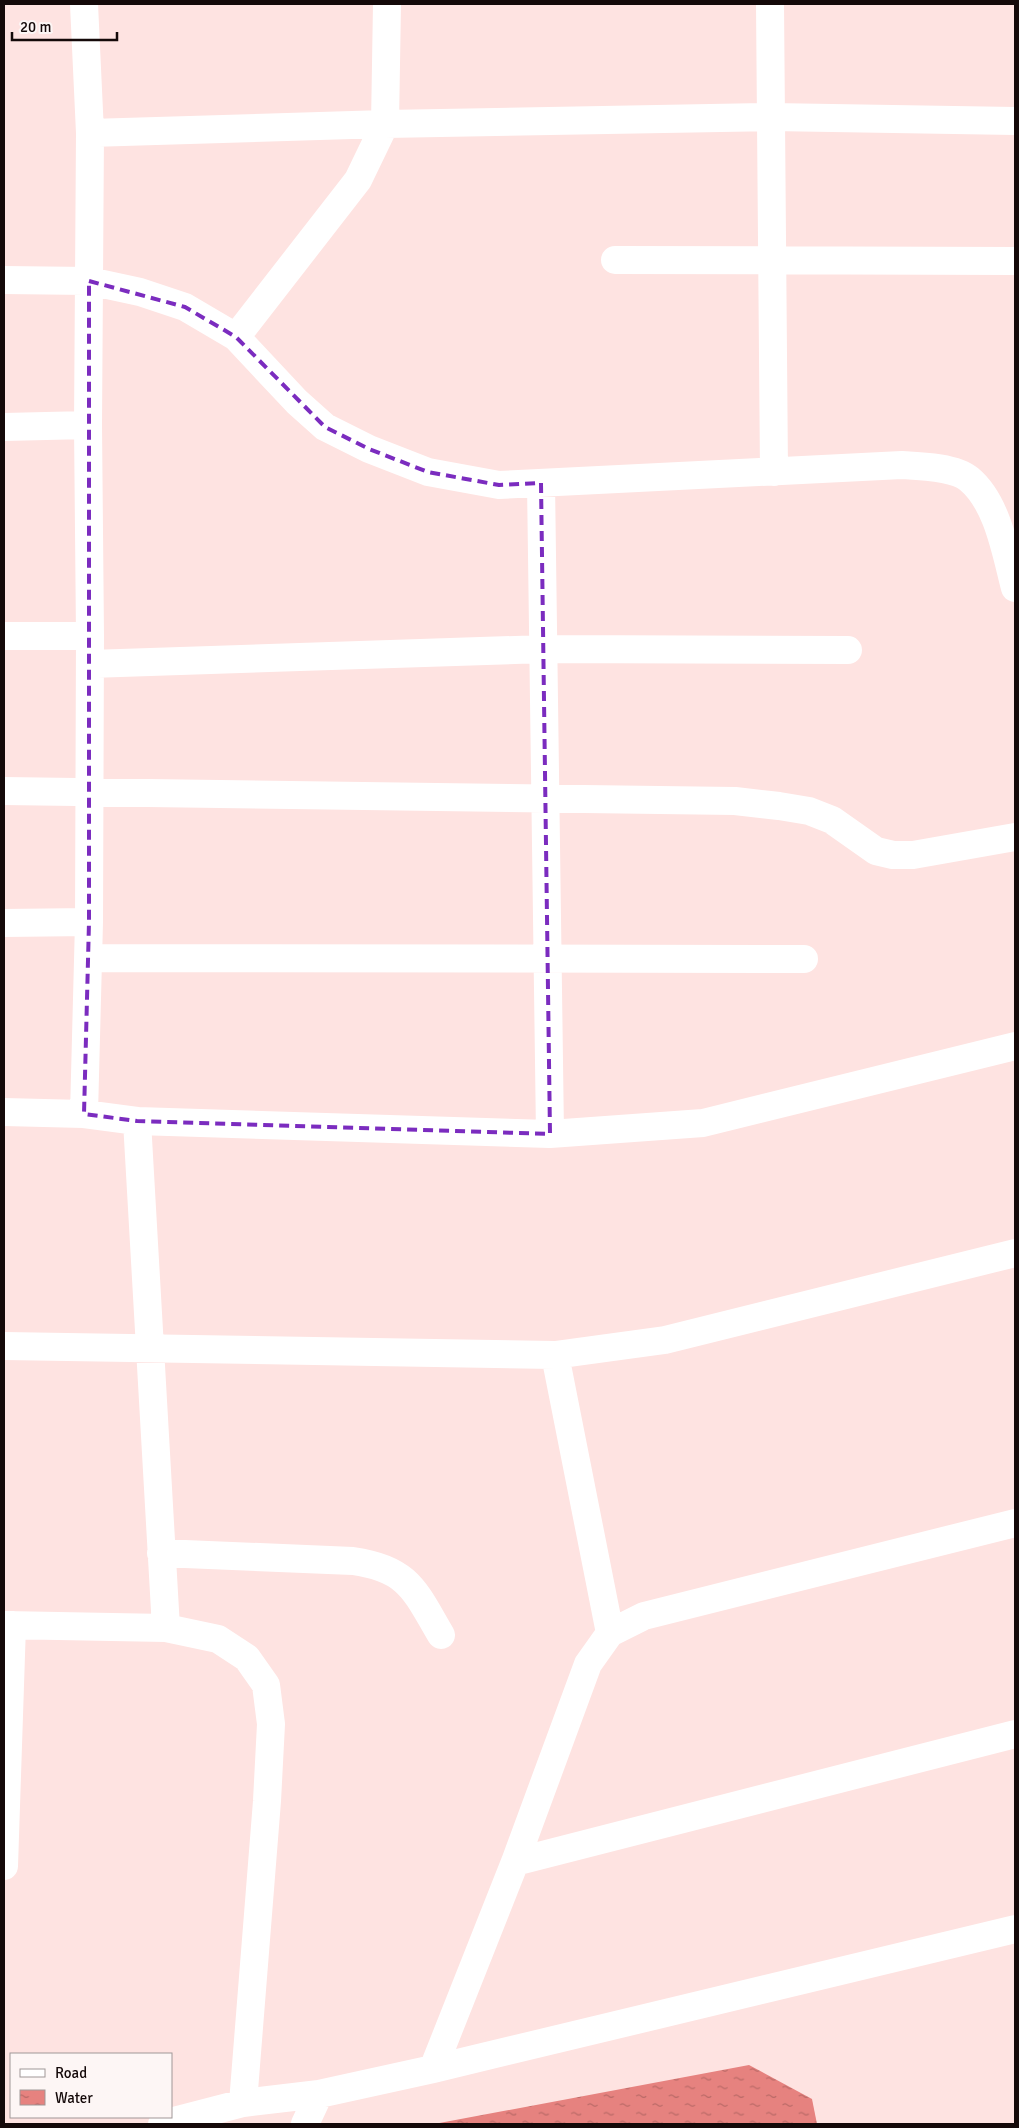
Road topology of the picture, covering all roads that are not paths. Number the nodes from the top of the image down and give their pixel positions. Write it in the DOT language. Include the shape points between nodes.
graph roads {
  1 [pos="84,4"];
  2 [pos="387,4"];
  3 [pos="770,4"];
  4 [pos="771,117"];
  5 [pos="1015,121"];
  6 [pos="385,124"];
  7 [pos="90,133"];
  8 [pos="615,260"];
  9 [pos="772,260"];
  10 [pos="1015,261"];
  11 [pos="4,280"];
  12 [pos="89,281"];
  13 [pos="236,337"];
  14 [pos="88,425"];
  15 [pos="4,426"];
  16 [pos="774,472"];
  17 [pos="541,483"];
  18 [pos="1015,588"];
  19 [pos="4,636"];
  20 [pos="90,636"];
  21 [pos="544,649"];
  22 [pos="848,650"];
  23 [pos="90,664"];
  24 [pos="4,792"];
  25 [pos="90,793"];
  26 [pos="546,799"];
  27 [pos="1015,837"];
  28 [pos="4,922"];
  29 [pos="89,922"];
  30 [pos="88,958"];
  31 [pos="548,958"];
  32 [pos="804,958"];
  33 [pos="1015,1046"];
  34 [pos="4,1112"];
  35 [pos="84,1114"];
  36 [pos="137,1121"];
  37 [pos="550,1134"];
  38 [pos="1015,1253"];
  39 [pos="4,1346"];
  40 [pos="150,1348"];
  41 [pos="555,1355"];
  42 [pos="1015,1523"];
  43 [pos="161,1553"];
  44 [pos="8,1625"];
  45 [pos="166,1628"];
  46 [pos="610,1633"];
  47 [pos="441,1635"];
  48 [pos="1015,1734"];
  49 [pos="516,1862"];
  50 [pos="4,1866"];
  51 [pos="1015,1929"];
  52 [pos="433,2069"];
  53 [pos="319,2094"];
  54 [pos="243,2103"];
  55 [pos="162,2124"];
  56 [pos="305,2124"];
  1 -- 7 [label="street"];
  2 -- 6 [label="street"];
  3 -- 4 [label="street"];
  4 -- 5 [label="street"];
  4 -- 6 [label="street"];
  4 -- 9 [label="street"];
  6 -- 7 [label="street"];
  6 -- 13 [label="street" via="358,180"];
  7 -- 12 [label="street"];
  8 -- 9 [label="street"];
  9 -- 10 [label="street"];
  9 -- 16 [label="street"];
  11 -- 12 [label="street"];
  12 -- 13 [label="street" via="140,292 185,307"];
  12 -- 14 [label="street"];
  13 -- 17 [label="street" via="325,428 428,472 499,485"];
  14 -- 15 [label="street"];
  14 -- 20 [label="street"];
  16 -- 17 [label="street"];
  16 -- 18 [label="street" via="902,464 939,467 969,478 987,501 1002,538"];
  17 -- 21 [label="street"];
  19 -- 20 [label="street"];
  20 -- 23 [label="street"];
  21 -- 22 [label="street"];
  21 -- 23 [label="street"];
  21 -- 26 [label="street"];
  23 -- 25 [label="street"];
  24 -- 25 [label="street"];
  25 -- 26 [label="street"];
  25 -- 29 [label="street"];
  26 -- 27 [label="street" via="735,802 779,806 809,811 832,820 876,851 893,855 913,855"];
  26 -- 31 [label="street"];
  28 -- 29 [label="street"];
  29 -- 30 [label="street"];
  30 -- 31 [label="street"];
  30 -- 35 [label="street"];
  31 -- 32 [label="street"];
  31 -- 37 [label="street"];
  33 -- 37 [label="street" via="703,1123"];
  34 -- 35 [label="street"];
  35 -- 36 [label="street"];
  36 -- 37 [label="street"];
  36 -- 40 [label="street"];
  38 -- 41 [label="street" via="665,1340"];
  39 -- 40 [label="street"];
  40 -- 41 [label="street"];
  40 -- 43 [label="street"];
  41 -- 46 [label="street"];
  42 -- 46 [label="street" via="644,1616"];
  43 -- 45 [label="street"];
  43 -- 47 [label="street" via="376,1564 393,1571 414,1590"];
  44 -- 45 [label="street"];
  44 -- 50 [label="street"];
  45 -- 54 [label="street" via="218,1639 248,1658 266,1685 271,1724 267,1801"];
  46 -- 49 [label="street" via="588,1664"];
  48 -- 49 [label="street"];
  49 -- 52 [label="street"];
  51 -- 52 [label="street"];
  52 -- 53 [label="street"];
  53 -- 54 [label="street"];
  53 -- 56 [label="street"];
  54 -- 55 [label="street"];
}
